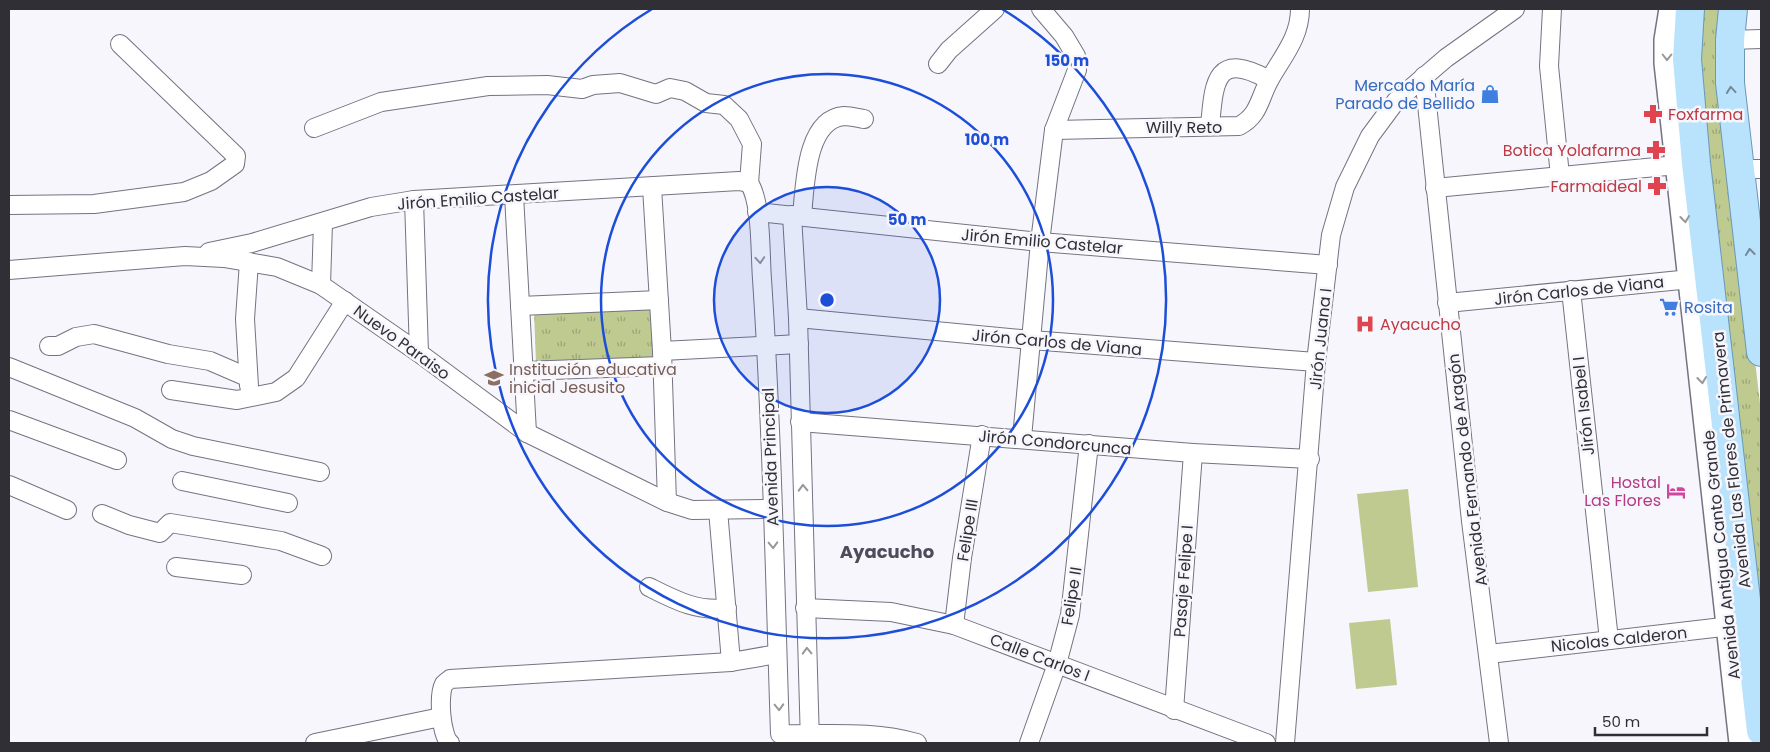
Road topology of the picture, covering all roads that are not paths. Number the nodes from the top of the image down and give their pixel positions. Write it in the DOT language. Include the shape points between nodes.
graph roads {
  1 [pos="995,9"];
  2 [pos="1041,9"];
  3 [pos="1300,9"];
  4 [pos="1515,9"];
  5 [pos="1552,9"];
  6 [pos="1672,9"];
  7 [pos="1690,9"];
  8 [pos="1734,9"];
  9 [pos="1761,39"];
  10 [pos="1730,40"];
  11 [pos="120,44"];
  12 [pos="938,64"];
  13 [pos="1424,76"];
  14 [pos="1269,80"];
  15 [pos="864,119"];
  16 [pos="1210,126"];
  17 [pos="314,128"];
  18 [pos="1054,130"];
  19 [pos="1688,164"];
  20 [pos="1751,169"];
  21 [pos="1560,176"];
  22 [pos="749,183"];
  23 [pos="652,187"];
  24 [pos="1435,188"];
  25 [pos="514,195"];
  26 [pos="414,200"];
  27 [pos="9,205"];
  28 [pos="757,212"];
  29 [pos="797,216"];
  30 [pos="323,223"];
  31 [pos="1040,242"];
  32 [pos="185,256"];
  33 [pos="250,262"];
  34 [pos="1328,265"];
  35 [pos="9,270"];
  36 [pos="1701,278"];
  37 [pos="321,285"];
  38 [pos="1571,290"];
  39 [pos="659,300"];
  40 [pos="345,301"];
  41 [pos="1447,303"];
  42 [pos="520,306"];
  43 [pos="798,318"];
  44 [pos="1031,340"];
  45 [pos="799,344"];
  46 [pos="49,346"];
  47 [pos="766,346"];
  48 [pos="1761,352"];
  49 [pos="419,353"];
  50 [pos="662,358"];
  51 [pos="1316,362"];
  52 [pos="9,367"];
  53 [pos="524,372"];
  54 [pos="246,377"];
  55 [pos="171,390"];
  56 [pos="254,398"];
  57 [pos="9,420"];
  58 [pos="800,422"];
  59 [pos="527,433"];
  60 [pos="982,436"];
  61 [pos="1022,438"];
  62 [pos="1089,444"];
  63 [pos="1193,453"];
  64 [pos="1310,459"];
  65 [pos="117,460"];
  66 [pos="320,472"];
  67 [pos="182,481"];
  68 [pos="9,485"];
  69 [pos="667,502"];
  70 [pos="288,503"];
  71 [pos="67,510"];
  72 [pos="718,510"];
  73 [pos="772,510"];
  74 [pos="102,514"];
  75 [pos="322,556"];
  76 [pos="176,566"];
  77 [pos="242,575"];
  78 [pos="649,586"];
  79 [pos="726,608"];
  80 [pos="805,608"];
  81 [pos="954,624"];
  82 [pos="1739,625"];
  83 [pos="1609,640"];
  84 [pos="778,654"];
  85 [pos="1489,654"];
  86 [pos="731,662"];
  87 [pos="1057,664"];
  88 [pos="1174,710"];
  89 [pos="442,717"];
  90 [pos="1761,731"];
  91 [pos="810,739"];
  92 [pos="316,743"];
  93 [pos="450,743"];
  94 [pos="917,743"];
  95 [pos="1029,743"];
  96 [pos="1266,743"];
  97 [pos="1285,743"];
  98 [pos="1499,743"];
  99 [pos="1742,743"];
  1 -- 12 [label="street"];
  2 -- 18 [label="street" via="1076,56 1077,70"];
  3 -- 14 [label="street, Willy Reto" via="1292,45"];
  4 -- 13 [label="street, Jirón Juana I"];
  5 -- 21 [label="street" via="1549,66"];
  6 -- 19 [label="street, one-way" via="1667,63"];
  7 -- 19 [label="main road, Avenida Las Flores de Primavera"];
  8 -- 10 [label="main road"];
  9 -- 10 [label="street"];
  20 -- 10 [label="main road, one-way" via="1730,84"];
  11 -- 27 [label="street" via="236,156 235,164 211,181 184,192 94,204"];
  13 -- 24 [label="street, Avenida Fernando de Aragón"];
  13 -- 34 [label="street, Jirón Juana I" via="1383,118 1354,165 1336,217"];
  14 -- 16 [label="street, Willy Reto" via="1250,120 1238,126"];
  14 -- 16 [label="street" via="1251,70 1226,70 1219,76 1212,98"];
  15 -- 29 [label="street, Avenida Principal" via="844,116 824,124 810,152"];
  16 -- 18 [label="street, Willy Reto"];
  17 -- 22 [label="street" via="381,102 488,86 547,85 582,89 620,83 656,94 670,88 685,91 706,103 724,105 739,119 752,144"];
  18 -- 31 [label="street"];
  19 -- 21 [label="street"];
  19 -- 36 [label="main road, Avenida Las Flores de Primavera, one-way"];
  48 -- 20 [label="main road, one-way"];
  21 -- 24 [label="street"];
  22 -- 23 [label="street, Jirón Emilio Castelar"];
  22 -- 28 [label="street, Avenida Principal" via="754,190"];
  23 -- 25 [label="street, Jirón Emilio Castelar"];
  23 -- 39 [label="street"];
  24 -- 41 [label="street, Avenida Fernando de Aragón"];
  25 -- 26 [label="street, Jirón Emilio Castelar"];
  25 -- 42 [label="street"];
  26 -- 30 [label="street, Jirón Emilio Castelar" via="371,207"];
  26 -- 49 [label="street"];
  28 -- 29 [label="street, Jirón Emilio Castelar"];
  28 -- 47 [label="street, Avenida Principal, one-way"];
  29 -- 31 [label="street, Jirón Emilio Castelar"];
  29 -- 43 [label="street, Avenida Principal"];
  30 -- 32 [label="street, Jirón Emilio Castelar" via="252,244"];
  30 -- 37 [label="street"];
  31 -- 34 [label="street, Jirón Emilio Castelar"];
  31 -- 44 [label="street"];
  32 -- 33 [label="street, Nuevo Paraiso"];
  32 -- 35 [label="street, Nuevo Paraiso"];
  33 -- 37 [label="street, Nuevo Paraiso" via="277,267"];
  33 -- 54 [label="street" via="245,319"];
  34 -- 51 [label="street, Jirón Juana I"];
  36 -- 38 [label="street, Jirón Carlos de Viana"];
  36 -- 82 [label="main road, Avenida Las Flores de Primavera, one-way"];
  37 -- 40 [label="street, Nuevo Paraiso"];
  38 -- 41 [label="street, Jirón Carlos de Viana"];
  38 -- 83 [label="street, Jirón Isabel I"];
  39 -- 42 [label="street"];
  39 -- 50 [label="street"];
  40 -- 49 [label="street, Nuevo Paraiso"];
  40 -- 56 [label="street" via="296,378 276,392"];
  41 -- 85 [label="street, Avenida Fernando de Aragón"];
  42 -- 53 [label="street"];
  43 -- 44 [label="street, Jirón Carlos de Viana"];
  43 -- 45 [label="street, Avenida Principal"];
  44 -- 51 [label="street, Jirón Carlos de Viana"];
  44 -- 61 [label="street"];
  45 -- 47 [label="street"];
  45 -- 58 [label="street, Avenida Principal"];
  46 -- 54 [label="street" via="94,334 210,362"];
  47 -- 50 [label="street"];
  47 -- 73 [label="street, Avenida Principal"];
  49 -- 59 [label="street, Nuevo Paraiso"];
  50 -- 53 [label="street"];
  50 -- 69 [label="street"];
  51 -- 64 [label="street, Jirón Juana I"];
  52 -- 66 [label="street" via="135,418 172,440"];
  53 -- 59 [label="street"];
  54 -- 56 [label="street"];
  55 -- 56 [label="street" via="237,400"];
  57 -- 65 [label="street"];
  58 -- 60 [label="street, Jirón Condorcunca"];
  80 -- 58 [label="street, Avenida Principal, one-way"];
  59 -- 69 [label="street, Nuevo Paraiso"];
  60 -- 61 [label="street, Jirón Condorcunca"];
  60 -- 81 [label="street, Felipe III"];
  61 -- 62 [label="street, Jirón Condorcunca"];
  62 -- 63 [label="street, Jirón Condorcunca"];
  62 -- 87 [label="street, Felipe II" via="1070,615"];
  63 -- 64 [label="street, Jirón Condorcunca"];
  63 -- 88 [label="street, Pasaje Felipe I"];
  64 -- 97 [label="street, Jirón Juana I"];
  67 -- 70 [label="street"];
  68 -- 71 [label="street"];
  69 -- 72 [label="street, Nuevo Paraiso" via="692,510"];
  72 -- 73 [label="street, Nuevo Paraiso"];
  72 -- 79 [label="street"];
  73 -- 84 [label="street, Avenida Principal, one-way"];
  74 -- 75 [label="street" via="160,533 170,523 281,540"];
  76 -- 77 [label="street"];
  78 -- 79 [label="street" via="687,606 711,610"];
  79 -- 86 [label="street"];
  80 -- 81 [label="street, Calle Carlos I" via="891,612"];
  91 -- 80 [label="street, Avenida Principal, one-way"];
  81 -- 87 [label="street, Calle Carlos I"];
  82 -- 83 [label="street, Nicolas Calderon"];
  82 -- 90 [label="main road, Avenida Las Flores de Primavera"];
  82 -- 99 [label="street, Avenida Antigua Canto Grande"];
  83 -- 85 [label="street, Nicolas Calderon"];
  84 -- 86 [label="street"];
  84 -- 91 [label="street, Avenida Principal, one-way" via="780,734"];
  85 -- 98 [label="street, Avenida Fernando de Aragón"];
  86 -- 89 [label="street" via="450,679 444,683"];
  87 -- 88 [label="street, Calle Carlos I"];
  87 -- 95 [label="street, Felipe II"];
  88 -- 96 [label="street, Calle Carlos I"];
  89 -- 92 [label="street"];
  89 -- 93 [label="street" via="446,739"];
  91 -- 94 [label="street" via="864,733"];
}
